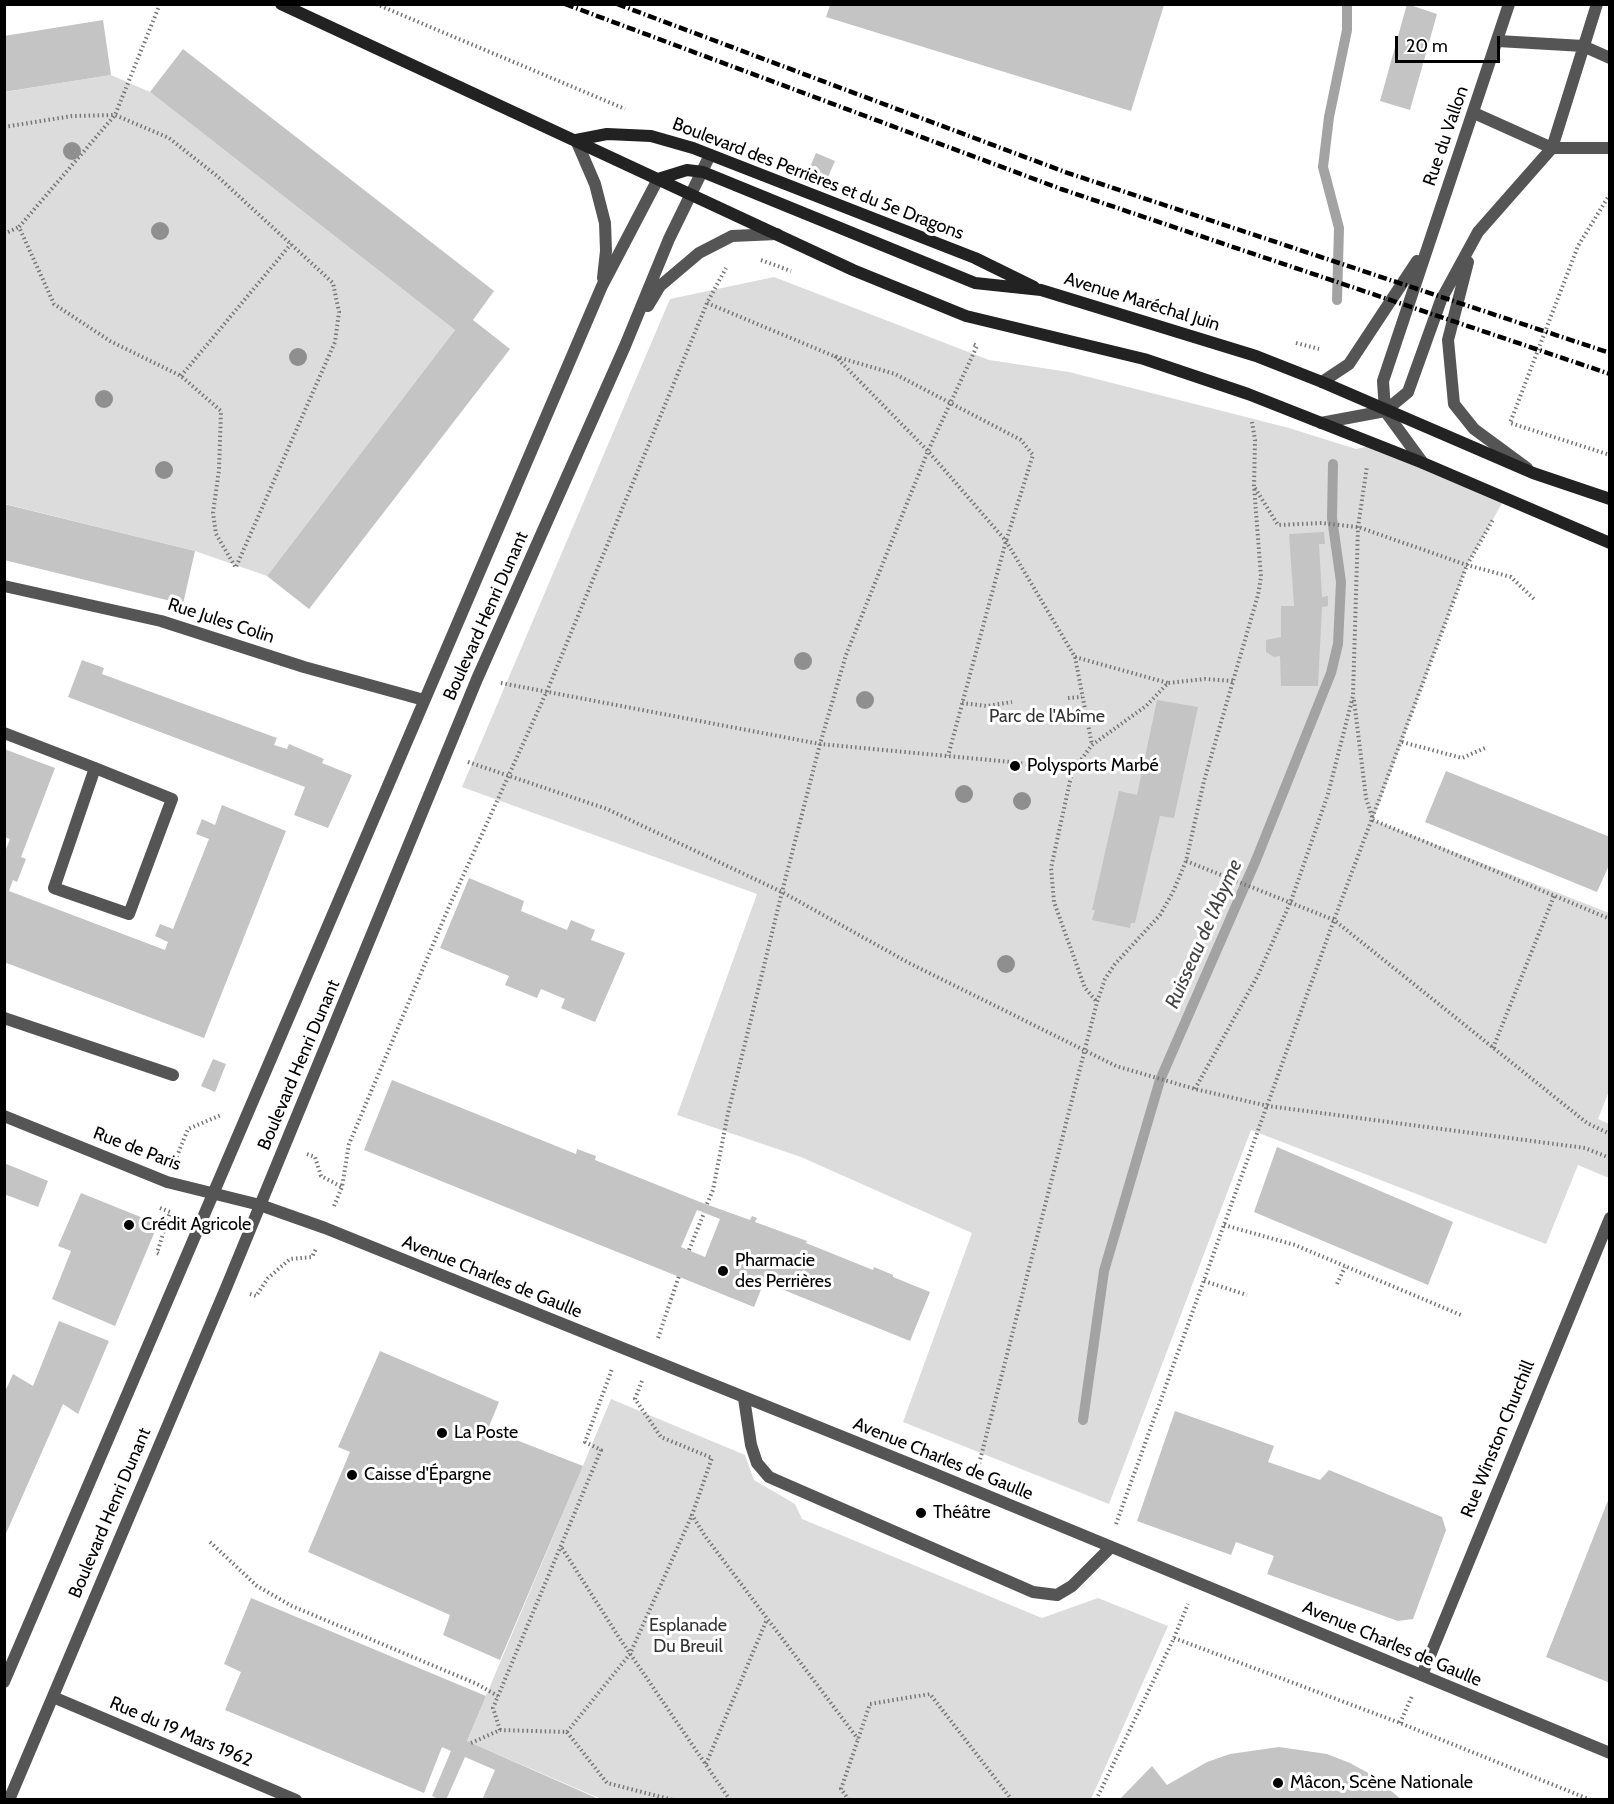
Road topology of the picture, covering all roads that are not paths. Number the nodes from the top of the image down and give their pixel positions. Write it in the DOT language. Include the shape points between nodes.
graph roads {
  1 [pos="281,4"];
  2 [pos="1509,4"];
  3 [pos="1597,4"];
  4 [pos="1498,41"];
  5 [pos="1583,46"];
  6 [pos="1610,58"];
  7 [pos="1474,113"];
  8 [pos="576,140"];
  9 [pos="1552,148"];
  10 [pos="1610,148"];
  11 [pos="710,155"];
  12 [pos="703,172"];
  13 [pos="663,182"];
  14 [pos="692,196"];
  15 [pos="1478,232"];
  16 [pos="778,234"];
  17 [pos="1428,245"];
  18 [pos="602,286"];
  19 [pos="1041,290"];
  20 [pos="626,346"];
  21 [pos="1322,382"];
  22 [pos="1385,411"];
  23 [pos="1321,423"];
  24 [pos="1423,463"];
  25 [pos="1533,473"];
  26 [pos="1610,499"];
  27 [pos="1610,543"];
  28 [pos="4,586"];
  29 [pos="424,700"];
  30 [pos="4,733"];
  31 [pos="95,768"];
  32 [pos="4,1018"];
  33 [pos="173,1075"];
  34 [pos="4,1116"];
  35 [pos="213,1191"];
  36 [pos="260,1205"];
  37 [pos="1610,1218"];
  38 [pos="744,1398"];
  39 [pos="1110,1548"];
  40 [pos="1422,1675"];
  41 [pos="4,1682"];
  42 [pos="53,1697"];
  43 [pos="1610,1753"];
  44 [pos="9,1800"];
  45 [pos="296,1800"];
  1 -- 8 [label="main road"];
  2 -- 4 [label="street, Rue du Vallon"];
  3 -- 5 [label="street"];
  4 -- 5 [label="street"];
  4 -- 7 [label="street, Rue du Vallon"];
  5 -- 6 [label="street"];
  5 -- 9 [label="street"];
  7 -- 9 [label="street"];
  7 -- 17 [label="street, Rue du Vallon"];
  8 -- 11 [label="main road, Boulevard des Perrières et du 5e Dragons" via="608,134 651,136"];
  8 -- 13 [label="main road"];
  8 -- 18 [label="street, Boulevard Henri Dunant" via="596,184 605,223"];
  9 -- 10 [label="street"];
  9 -- 15 [label="street"];
  11 -- 12 [label="street, Boulevard Henri Dunant"];
  11 -- 19 [label="main road, Boulevard des Perrières et du 5e Dragons" via="975,258"];
  12 -- 13 [label="main road, Avenue Maréchal Juin" via="687,170"];
  12 -- 14 [label="street, Boulevard Henri Dunant"];
  12 -- 19 [label="main road, Avenue Maréchal Juin" via="975,283"];
  13 -- 14 [label="main road"];
  13 -- 18 [label="street, Boulevard Henri Dunant"];
  14 -- 16 [label="main road"];
  14 -- 20 [label="street, Boulevard Henri Dunant" via="669,239"];
  15 -- 22 [label="street" via="1442,300 1408,392"];
  15 -- 25 [label="street" via="1448,340 1454,404 1474,429"];
  16 -- 20 [label="street, Boulevard Henri Dunant" via="732,236 699,253 660,286"];
  16 -- 23 [label="main road" via="853,270 966,316 1144,359"];
  17 -- 21 [label="street, Rue du Vallon" via="1349,364"];
  17 -- 22 [label="street, Rue du Vallon" via="1383,381"];
  18 -- 29 [label="street, Boulevard Henri Dunant"];
  19 -- 21 [label="main road, Avenue Maréchal Juin" via="1245,353"];
  20 -- 36 [label="street, Boulevard Henri Dunant" via="477,679"];
  21 -- 22 [label="main road, Avenue Maréchal Juin"];
  22 -- 23 [label="street"];
  22 -- 24 [label="street"];
  22 -- 25 [label="main road, Avenue Maréchal Juin"];
  23 -- 24 [label="main road"];
  24 -- 27 [label="main road"];
  25 -- 26 [label="main road, Avenue Maréchal Juin"];
  28 -- 29 [label="street, Rue Jules Colin" via="161,621"];
  29 -- 35 [label="street, Boulevard Henri Dunant"];
  30 -- 31 [label="street"];
  31 -- 31 [label="street" via="172,799 129,914 54,888"];
  32 -- 33 [label="street"];
  34 -- 35 [label="street, Rue de Paris" via="167,1182"];
  35 -- 36 [label="street, Rue de Paris"];
  35 -- 41 [label="street, Boulevard Henri Dunant"];
  36 -- 38 [label="street, Avenue Charles de Gaulle"];
  36 -- 42 [label="street, Boulevard Henri Dunant"];
  37 -- 40 [label="street, Rue Winston Churchill"];
  38 -- 39 [label="street, Avenue Charles de Gaulle"];
  38 -- 39 [label="street" via="751,1445 757,1463 769,1477 1033,1592 1057,1595 1072,1586"];
  39 -- 40 [label="street, Avenue Charles de Gaulle"];
  40 -- 43 [label="street, Avenue Charles de Gaulle"];
  42 -- 44 [label="street, Boulevard Henri Dunant"];
  42 -- 45 [label="street, Rue du 19 Mars 1962"];
}
